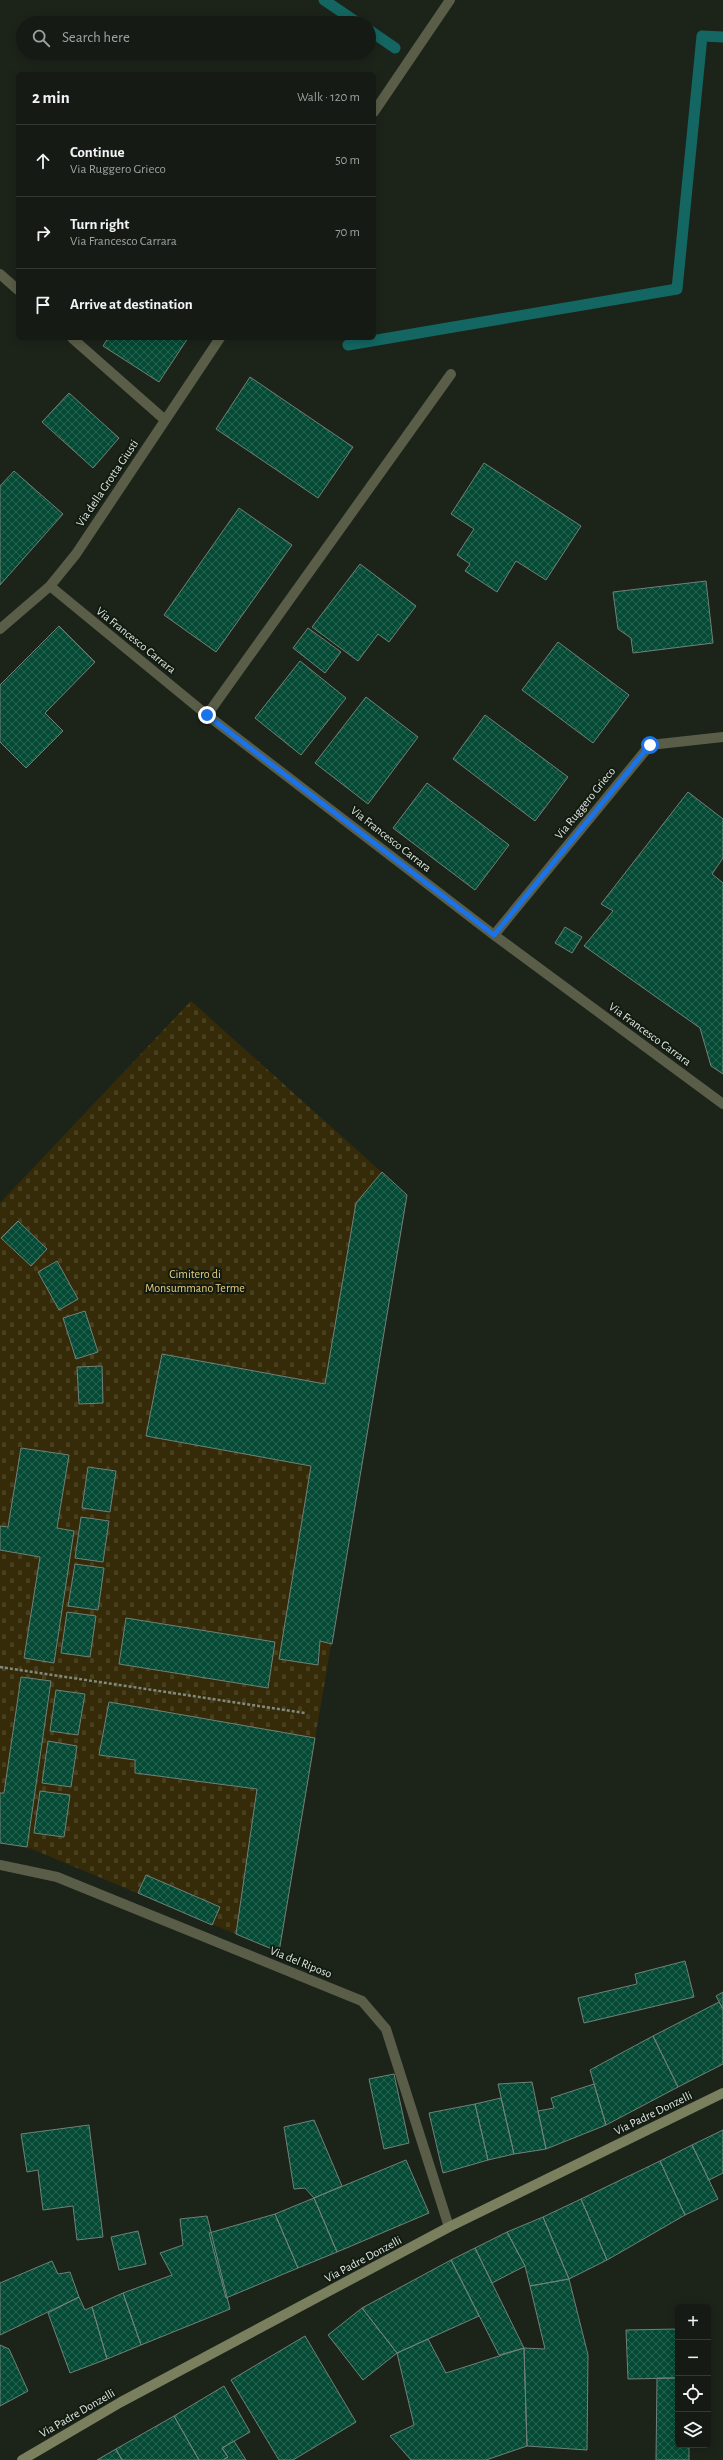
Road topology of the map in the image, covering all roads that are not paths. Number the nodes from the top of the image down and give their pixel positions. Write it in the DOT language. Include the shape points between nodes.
graph roads {
  1 [pos="450,0"];
  2 [pos="376,109"];
  3 [pos="0,274"];
  4 [pos="16,288"];
  5 [pos="74,340"];
  6 [pos="219,340"];
  7 [pos="451,374"];
  8 [pos="165,420"];
  9 [pos="50,586"];
  10 [pos="0,629"];
  11 [pos="207,715"];
  12 [pos="723,737"];
  13 [pos="494,935"];
  14 [pos="723,1104"];
  15 [pos="0,1865"];
  16 [pos="723,2093"];
  17 [pos="449,2227"];
  18 [pos="22,2460"];
  1 -- 2 [label="street"];
  3 -- 4 [label="street"];
  5 -- 8 [label="street"];
  6 -- 8 [label="street, Via della Grotta Giusti"];
  7 -- 11 [label="street"];
  8 -- 9 [label="street, Via della Grotta Giusti" via="76,554"];
  9 -- 10 [label="street, Via della Grotta Giusti"];
  9 -- 11 [label="street, Via Francesco Carrara"];
  11 -- 13 [label="street, Via Francesco Carrara"];
  12 -- 13 [label="street, Via Ruggero Grieco" via="650,745"];
  13 -- 14 [label="street, Via Francesco Carrara"];
  15 -- 17 [label="street, Via del Riposo" via="57,1877 362,2001 386,2028"];
  16 -- 17 [label="street, Via Padre Donzelli"];
  17 -- 18 [label="street, Via Padre Donzelli" via="128,2399"];
}
